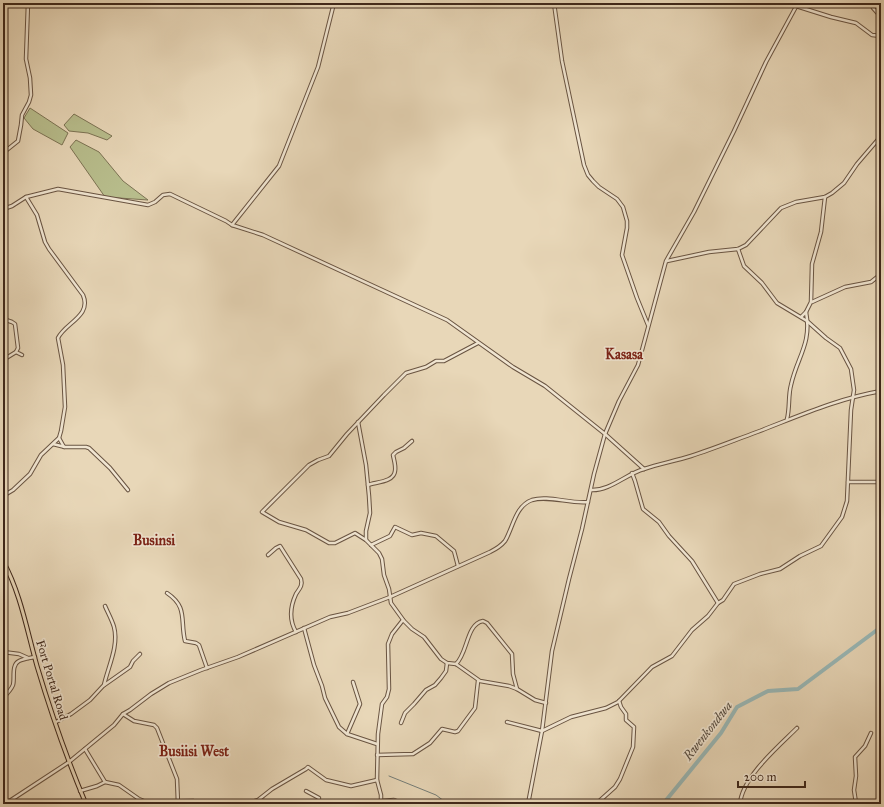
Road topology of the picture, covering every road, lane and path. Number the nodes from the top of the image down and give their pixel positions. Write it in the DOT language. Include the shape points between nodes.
graph roads {
  1 [pos="28,3"];
  2 [pos="334,3"];
  3 [pos="554,3"];
  4 [pos="872,3"];
  5 [pos="797,5"];
  6 [pos="881,17"];
  7 [pos="881,36"];
  8 [pos="881,136"];
  9 [pos="3,153"];
  10 [pos="26,197"];
  11 [pos="825,197"];
  12 [pos="3,209"];
  13 [pos="232,225"];
  14 [pos="738,249"];
  15 [pos="666,262"];
  16 [pos="881,274"];
  17 [pos="811,302"];
  18 [pos="806,312"];
  19 [pos="800,317"];
  20 [pos="3,319"];
  21 [pos="807,320"];
  22 [pos="649,326"];
  23 [pos="478,342"];
  24 [pos="16,352"];
  25 [pos="22,355"];
  26 [pos="3,360"];
  27 [pos="881,391"];
  28 [pos="852,397"];
  29 [pos="787,419"];
  30 [pos="358,422"];
  31 [pos="605,434"];
  32 [pos="59,438"];
  33 [pos="412,441"];
  34 [pos="53,444"];
  35 [pos="65,447"];
  36 [pos="644,469"];
  37 [pos="632,473"];
  38 [pos="848,482"];
  39 [pos="881,482"];
  40 [pos="368,485"];
  41 [pos="128,490"];
  42 [pos="591,490"];
  43 [pos="3,496"];
  44 [pos="588,502"];
  45 [pos="366,540"];
  46 [pos="371,545"];
  47 [pos="268,555"];
  48 [pos="3,562"];
  49 [pos="458,566"];
  50 [pos="168,593"];
  51 [pos="390,597"];
  52 [pos="718,603"];
  53 [pos="105,606"];
  54 [pos="403,620"];
  55 [pos="304,628"];
  56 [pos="296,632"];
  57 [pos="3,652"];
  58 [pos="140,654"];
  59 [pos="35,657"];
  60 [pos="29,658"];
  61 [pos="446,663"];
  62 [pos="456,664"];
  63 [pos="208,668"];
  64 [pos="478,681"];
  65 [pos="353,682"];
  66 [pos="104,686"];
  67 [pos="517,689"];
  68 [pos="3,698"];
  69 [pos="619,701"];
  70 [pos="546,703"];
  71 [pos="614,705"];
  72 [pos="621,707"];
  73 [pos="123,714"];
  74 [pos="56,722"];
  75 [pos="507,722"];
  76 [pos="401,723"];
  77 [pos="797,728"];
  78 [pos="542,731"];
  79 [pos="870,733"];
  80 [pos="347,734"];
  81 [pos="377,744"];
  82 [pos="85,749"];
  83 [pos="377,755"];
  84 [pos="69,762"];
  85 [pos="377,780"];
  86 [pos="105,782"];
  87 [pos="80,791"];
  88 [pos="306,791"];
  89 [pos="258,800"];
  90 [pos="381,802"];
  91 [pos="178,803"];
  92 [pos="5,804"];
  93 [pos="86,804"];
  94 [pos="202,804"];
  95 [pos="246,804"];
  96 [pos="277,804"];
  97 [pos="318,804"];
  98 [pos="405,804"];
  99 [pos="528,804"];
  100 [pos="596,804"];
  101 [pos="740,804"];
  102 [pos="857,804"];
  1 -- 9 [label="street" via="26,55 31,95 22,115 18,141"];
  2 -- 13 [label="street" via="318,67 279,166"];
  3 -- 22 [label="street" via="562,61 584,165 593,181 617,199 622,207 627,228 622,255"];
  4 -- 6 [label="street"];
  5 -- 7 [label="street" via="856,23 872,35"];
  5 -- 15 [label="street" via="766,62 694,212"];
  8 -- 11 [label="street" via="844,183"];
  10 -- 12 [label="street"];
  10 -- 13 [label="street" via="62,189 148,205 166,194"];
  10 -- 32 [label="street" via="37,215 49,249 85,299 84,308 79,316 58,338 63,365 65,407"];
  11 -- 14 [label="street" via="796,202 781,208 746,245"];
  11 -- 17 [label="street" via="821,232 812,264"];
  13 -- 23 [label="street" via="263,235 430,310 464,330"];
  14 -- 15 [label="street" via="709,252"];
  14 -- 19 [label="street" via="744,266 758,278 777,303"];
  15 -- 22 [label="street"];
  16 -- 17 [label="street" via="871,282 845,287"];
  17 -- 18 [label="street"];
  18 -- 19 [label="street"];
  18 -- 21 [label="street"];
  19 -- 21 [label="street"];
  20 -- 24 [label="street" via="15,324 18,348"];
  21 -- 28 [label="street" via="843,351 853,377"];
  21 -- 29 [label="street" via="807,338 791,383"];
  22 -- 31 [label="street" via="638,365"];
  23 -- 30 [label="street" via="444,361 436,361 406,373"];
  23 -- 31 [label="street" via="540,382"];
  24 -- 25 [label="street"];
  24 -- 26 [label="street"];
  27 -- 28 [label="street"];
  28 -- 29 [label="street"];
  28 -- 38 [label="street"];
  29 -- 36 [label="street" via="692,456"];
  30 -- 40 [label="street"];
  30 -- 45 [label="street" via="328,456 307,467 262,512 279,522 306,530 329,543 335,543 355,533"];
  31 -- 36 [label="street"];
  31 -- 42 [label="street"];
  32 -- 34 [label="street"];
  32 -- 35 [label="street"];
  33 -- 40 [label="street" via="393,455 393,476 388,480"];
  34 -- 35 [label="street"];
  34 -- 43 [label="street" via="41,455 30,474"];
  35 -- 41 [label="street" via="89,448"];
  36 -- 37 [label="street"];
  37 -- 42 [label="street" via="605,488"];
  37 -- 52 [label="street" via="643,509 659,522 692,561"];
  38 -- 39 [label="street"];
  38 -- 52 [label="street" via="844,512 821,546 776,570 736,582"];
  40 -- 45 [label="street" via="370,513"];
  42 -- 44 [label="street"];
  44 -- 49 [label="street" via="542,499 531,501 520,510 501,545"];
  44 -- 70 [label="street" via="552,650"];
  45 -- 46 [label="street"];
  46 -- 49 [label="street" via="390,536 395,527 412,535 421,532 434,535 454,551"];
  46 -- 51 [label="street" via="381,556"];
  47 -- 56 [label="street" via="278,546 281,547 301,579 302,585 291,610 291,621"];
  48 -- 59 [label="main road, Fort Portal Road" via="14,584"];
  49 -- 51 [label="street"];
  50 -- 63 [label="street" via="177,600 182,612 185,641 199,645"];
  51 -- 54 [label="street" via="391,603"];
  51 -- 55 [label="street"];
  52 -- 69 [label="street" via="672,656 652,667"];
  53 -- 66 [label="street" via="116,638"];
  54 -- 61 [label="street" via="424,637 439,658"];
  54 -- 81 [label="street" via="389,640 389,689 382,704"];
  55 -- 56 [label="street"];
  55 -- 80 [label="street" via="325,698 339,726"];
  56 -- 63 [label="street"];
  57 -- 60 [label="street"];
  58 -- 66 [label="street" via="130,667"];
  59 -- 60 [label="street"];
  59 -- 74 [label="main road, Fort Portal Road"];
  60 -- 68 [label="street" via="16,663 13,685"];
  61 -- 62 [label="street"];
  61 -- 76 [label="street" via="446,671 435,686 426,690 405,713"];
  62 -- 64 [label="street"];
  62 -- 67 [label="street" via="462,658 473,627 477,622 483,621 512,654"];
  63 -- 73 [label="street" via="168,683"];
  64 -- 67 [label="street"];
  64 -- 83 [label="street" via="475,708 458,731 442,729 430,743 413,754"];
  65 -- 80 [label="street" via="360,704"];
  66 -- 74 [label="street" via="90,700"];
  67 -- 70 [label="street" via="535,700"];
  69 -- 71 [label="street"];
  69 -- 72 [label="street"];
  70 -- 78 [label="street"];
  71 -- 72 [label="street"];
  71 -- 78 [label="street" via="571,717"];
  72 -- 100 [label="street" via="626,713 626,720 634,727 633,747 619,782"];
  73 -- 82 [label="street"];
  73 -- 91 [label="street" via="134,721 157,728 177,779"];
  74 -- 84 [label="main road, Fort Portal Road"];
  75 -- 78 [label="street"];
  77 -- 101 [label="street" via="752,776"];
  78 -- 99 [label="street"];
  79 -- 102 [label="street" via="865,746 855,757 854,790"];
  80 -- 81 [label="street"];
  81 -- 83 [label="street"];
  82 -- 84 [label="street"];
  82 -- 86 [label="street"];
  83 -- 85 [label="street"];
  84 -- 87 [label="main road, Fort Portal Road"];
  84 -- 92 [label="street"];
  85 -- 89 [label="street" via="351,786 326,780 308,766"];
  85 -- 90 [label="street"];
  86 -- 87 [label="street"];
  86 -- 91 [label="street" via="119,785 143,801"];
  87 -- 93 [label="main road, Fort Portal Road"];
  88 -- 97 [label="street" via="319,798"];
  89 -- 95 [label="street"];
  89 -- 96 [label="street"];
  90 -- 98 [label="street" via="394,800"];
  91 -- 94 [label="street" via="193,801"];
}
